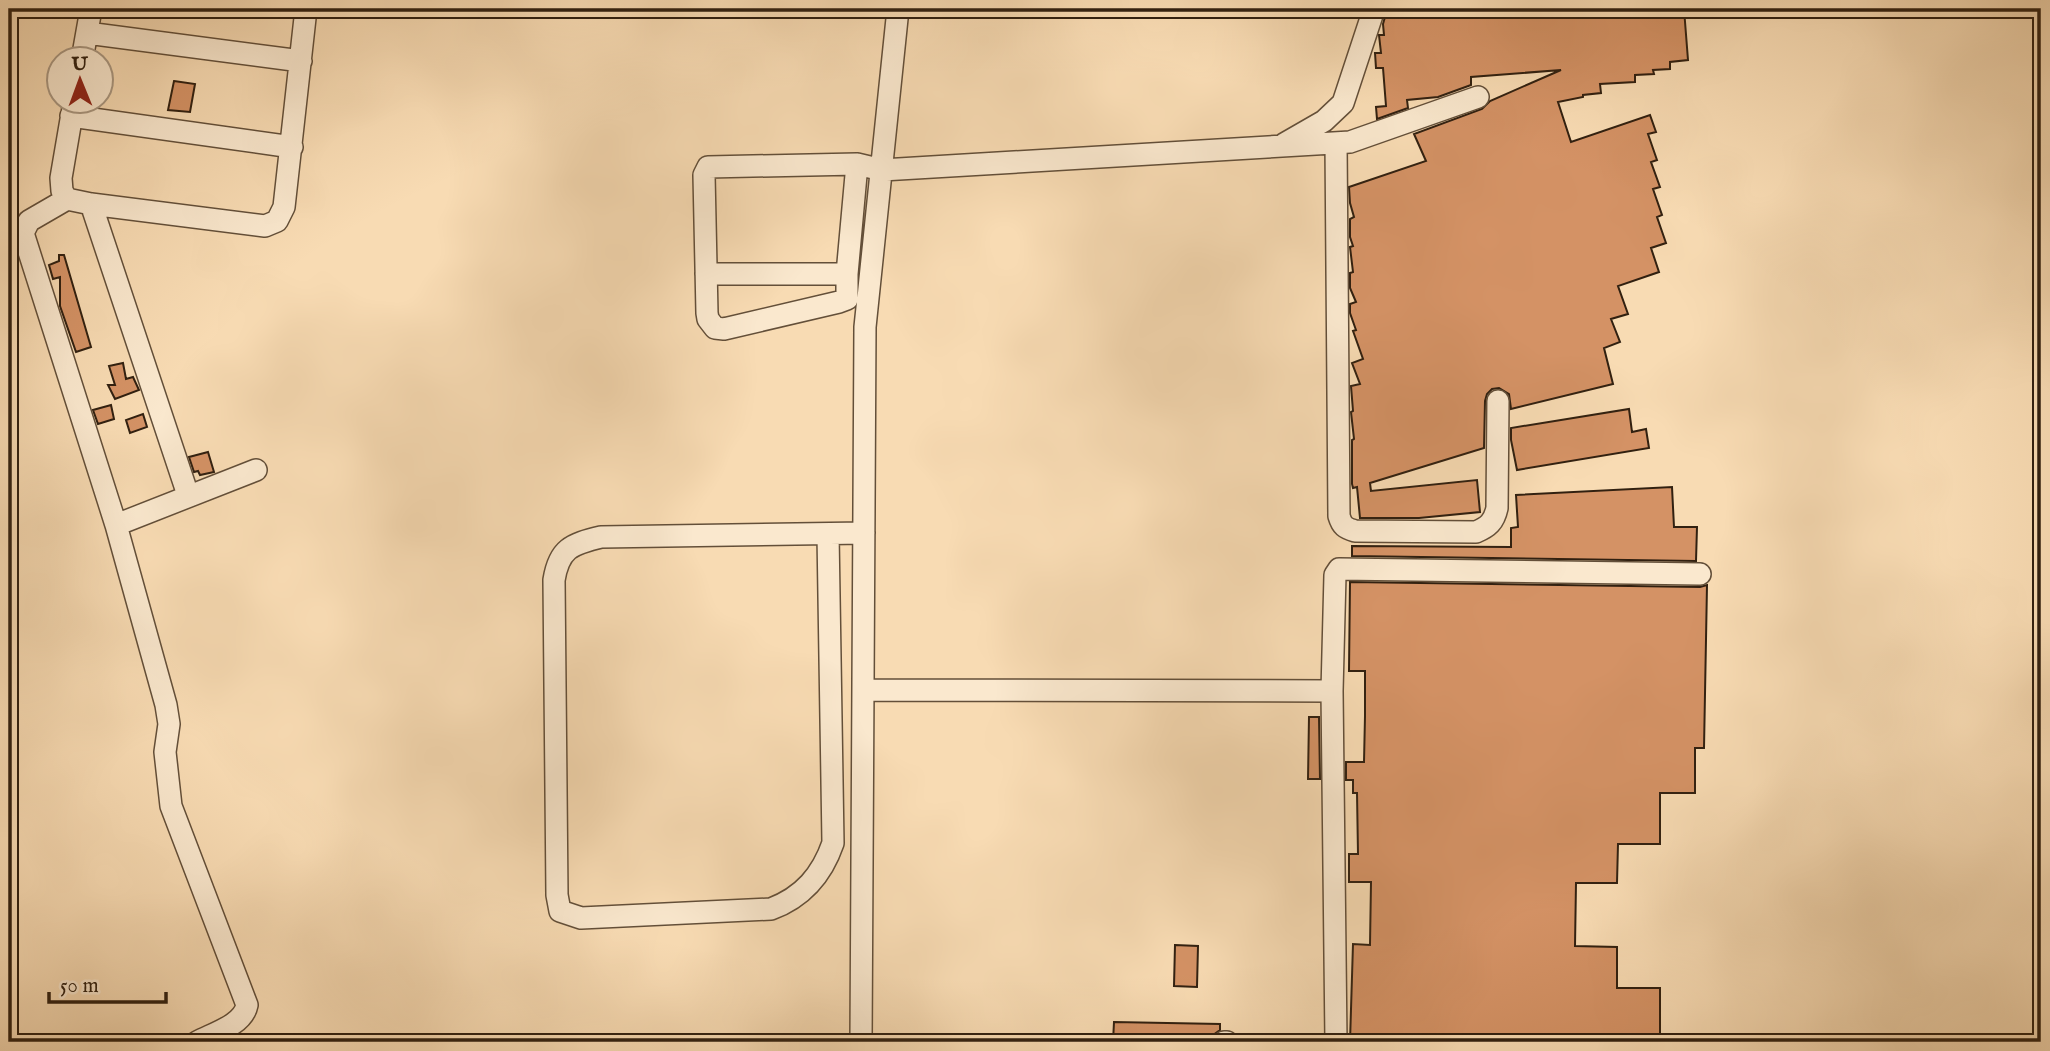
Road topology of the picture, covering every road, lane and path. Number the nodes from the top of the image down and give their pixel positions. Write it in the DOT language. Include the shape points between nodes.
graph roads {
  1 [pos="91,9"];
  2 [pos="306,9"];
  3 [pos="898,9"];
  4 [pos="1374,9"];
  5 [pos="87,33"];
  6 [pos="85,46"];
  7 [pos="301,61"];
  8 [pos="1478,97"];
  9 [pos="72,116"];
  10 [pos="113,116"];
  11 [pos="1336,143"];
  12 [pos="292,147"];
  13 [pos="1279,147"];
  14 [pos="857,164"];
  15 [pos="882,170"];
  16 [pos="67,199"];
  17 [pos="91,204"];
  18 [pos="706,274"];
  19 [pos="847,274"];
  20 [pos="1497,401"];
  21 [pos="256,470"];
  22 [pos="188,495"];
  23 [pos="117,525"];
  24 [pos="864,533"];
  25 [pos="828,534"];
  26 [pos="1700,574"];
  27 [pos="863,690"];
  28 [pos="1332,691"];
  29 [pos="197,1042"];
  30 [pos="861,1042"];
  31 [pos="1336,1042"];
  1 -- 5 [label="street"];
  2 -- 7 [label="street"];
  3 -- 15 [label="street"];
  4 -- 13 [label="street" via="1343,103 1324,121"];
  5 -- 6 [label="street"];
  5 -- 7 [label="street"];
  7 -- 12 [label="street"];
  8 -- 11 [label="street" via="1363,138"];
  9 -- 16 [label="street" via="61,178"];
  10 -- 12 [label="street"];
  11 -- 13 [label="street"];
  11 -- 20 [label="street" via="1341,523 1354,531 1476,532 1486,528 1497,509"];
  12 -- 17 [label="street" via="284,207 271,225"];
  13 -- 15 [label="street"];
  14 -- 15 [label="street"];
  14 -- 18 [label="street" via="706,168"];
  14 -- 19 [label="street"];
  15 -- 24 [label="street" via="865,327"];
  16 -- 17 [label="street"];
  16 -- 23 [label="street" via="29,221 23,233"];
  17 -- 22 [label="street"];
  18 -- 19 [label="street"];
  18 -- 19 [label="street" via="708,319 719,329 842,302 848,295"];
  21 -- 22 [label="street"];
  22 -- 23 [label="street"];
  23 -- 29 [label="street" via="168,714 165,752 171,806 247,1005 240,1020"];
  24 -- 25 [label="street"];
  24 -- 27 [label="street"];
  25 -- 25 [label="street" via="601,537 564,552 554,580 559,911 581,918 771,909 807,888 826,863 833,843"];
  26 -- 28 [label="street" via="1339,569 1335,575"];
  27 -- 28 [label="street"];
  27 -- 30 [label="street"];
  28 -- 31 [label="street"];
}
